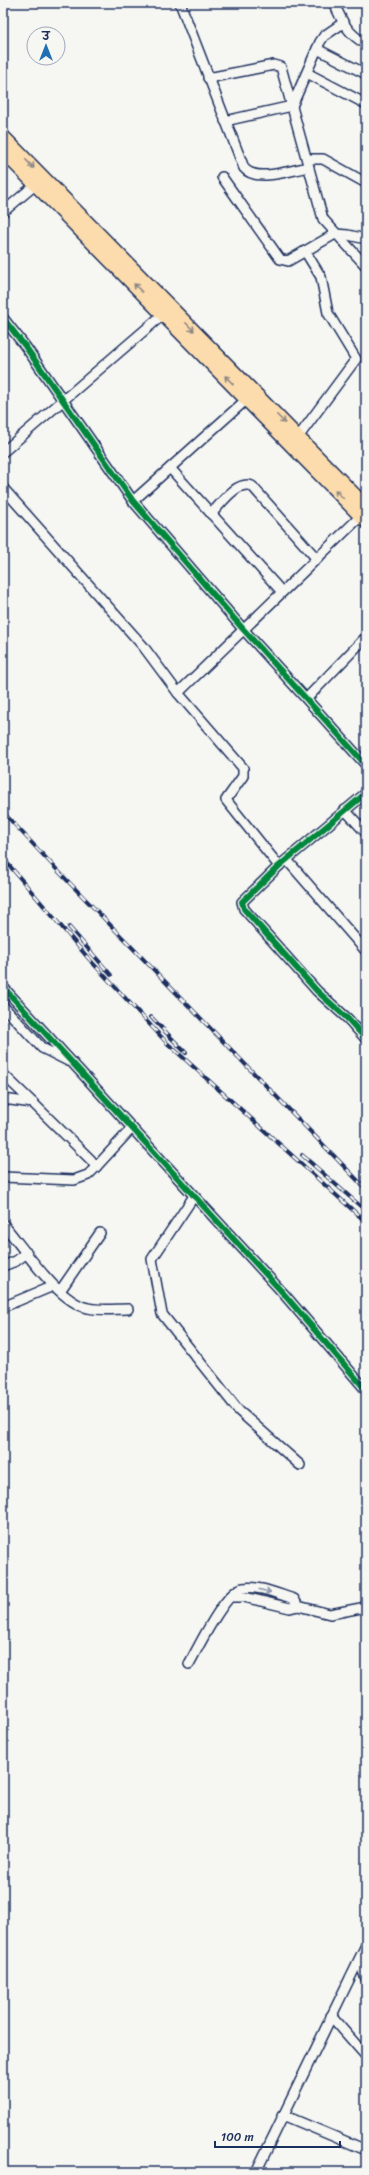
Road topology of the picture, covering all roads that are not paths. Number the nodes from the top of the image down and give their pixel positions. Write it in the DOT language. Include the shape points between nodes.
graph roads {
  1 [pos="180,3"];
  2 [pos="334,3"];
  3 [pos="343,23"];
  4 [pos="366,44"];
  5 [pos="317,49"];
  6 [pos="307,73"];
  7 [pos="366,74"];
  8 [pos="208,78"];
  9 [pos="366,104"];
  10 [pos="292,106"];
  11 [pos="225,120"];
  12 [pos="3,136"];
  13 [pos="3,152"];
  14 [pos="308,163"];
  15 [pos="222,177"];
  16 [pos="366,183"];
  17 [pos="35,185"];
  18 [pos="3,212"];
  19 [pos="335,234"];
  20 [pos="366,239"];
  21 [pos="305,251"];
  22 [pos="366,266"];
  23 [pos="167,310"];
  24 [pos="3,318"];
  25 [pos="247,399"];
  26 [pos="63,401"];
  27 [pos="299,436"];
  28 [pos="3,452"];
  29 [pos="170,468"];
  30 [pos="3,488"];
  31 [pos="133,501"];
  32 [pos="211,514"];
  33 [pos="365,514"];
  34 [pos="317,559"];
  35 [pos="282,592"];
  36 [pos="244,629"];
  37 [pos="366,637"];
  38 [pos="178,693"];
  39 [pos="307,698"];
  40 [pos="366,765"];
  41 [pos="366,792"];
  42 [pos="345,810"];
  43 [pos="366,833"];
  44 [pos="283,863"];
  45 [pos="366,951"];
  46 [pos="3,987"];
  47 [pos="3,1006"];
  48 [pos="366,1039"];
  49 [pos="71,1062"];
  50 [pos="3,1074"];
  51 [pos="3,1099"];
  52 [pos="32,1103"];
  53 [pos="132,1128"];
  54 [pos="96,1167"];
  55 [pos="3,1177"];
  56 [pos="194,1196"];
  57 [pos="3,1224"];
  58 [pos="100,1233"];
  59 [pos="27,1253"];
  60 [pos="3,1266"];
  61 [pos="57,1289"];
  62 [pos="3,1307"];
  63 [pos="128,1309"];
  64 [pos="366,1390"];
  65 [pos="300,1465"];
  66 [pos="366,1607"];
  67 [pos="189,1664"];
  68 [pos="366,1945"];
  69 [pos="359,1960"];
  70 [pos="366,1979"];
  71 [pos="331,2016"];
  72 [pos="366,2056"];
  73 [pos="283,2114"];
  74 [pos="366,2150"];
  75 [pos="256,2172"];
  1 -- 8 [label="street"];
  2 -- 3 [label="street"];
  3 -- 4 [label="street" via="355,38"];
  3 -- 5 [label="street" via="324,36"];
  5 -- 6 [label="street"];
  5 -- 7 [label="street"];
  6 -- 9 [label="street"];
  6 -- 10 [label="street"];
  8 -- 10 [label="street" via="278,66 283,72"];
  8 -- 11 [label="street"];
  10 -- 11 [label="street"];
  10 -- 14 [label="street"];
  11 -- 14 [label="street" via="248,173 262,176"];
  12 -- 23 [label="main road, one-way"];
  13 -- 17 [label="main road"];
  14 -- 16 [label="street" via="323,159"];
  14 -- 19 [label="street" via="323,219"];
  15 -- 21 [label="street" via="280,259 288,261"];
  17 -- 18 [label="street"];
  23 -- 17 [label="main road, one-way"];
  19 -- 20 [label="street" via="348,234"];
  19 -- 21 [label="street"];
  19 -- 22 [label="street"];
  21 -- 27 [label="street" via="321,277 328,313 356,359"];
  25 -- 23 [label="main road, one-way"];
  23 -- 26 [label="street"];
  23 -- 27 [label="main road, one-way"];
  24 -- 26 [label="street"];
  25 -- 29 [label="street"];
  33 -- 25 [label="main road, one-way"];
  26 -- 28 [label="street"];
  26 -- 31 [label="street"];
  27 -- 33 [label="main road"];
  29 -- 31 [label="street"];
  29 -- 32 [label="street"];
  30 -- 38 [label="street" via="143,646"];
  31 -- 36 [label="street"];
  32 -- 34 [label="street" via="240,485 252,486"];
  32 -- 35 [label="street"];
  33 -- 34 [label="street"];
  34 -- 35 [label="street"];
  35 -- 36 [label="street"];
  36 -- 38 [label="street"];
  36 -- 39 [label="street"];
  37 -- 39 [label="street"];
  38 -- 44 [label="street" via="243,768 243,776 226,800"];
  39 -- 40 [label="street"];
  41 -- 42 [label="street"];
  42 -- 43 [label="street"];
  42 -- 44 [label="street"];
  44 -- 45 [label="street"];
  44 -- 48 [label="street" via="244,899 242,905 317,991"];
  46 -- 49 [label="street"];
  47 -- 49 [label="street" via="42,1048"];
  49 -- 53 [label="street"];
  50 -- 52 [label="street"];
  51 -- 52 [label="street"];
  52 -- 54 [label="street"];
  53 -- 54 [label="street"];
  53 -- 56 [label="street"];
  54 -- 55 [label="street" via="88,1175 74,1180"];
  56 -- 64 [label="street" via="283,1293"];
  56 -- 65 [label="street" via="152,1259 160,1310 239,1411"];
  57 -- 59 [label="street"];
  58 -- 61 [label="street"];
  59 -- 60 [label="street"];
  59 -- 61 [label="street"];
  61 -- 62 [label="street"];
  61 -- 63 [label="street" via="69,1299 88,1308"];
  66 -- 67 [label="street" via="330,1614 298,1606 290,1608 244,1597 230,1597"];
  68 -- 69 [label="street"];
  69 -- 70 [label="street"];
  69 -- 71 [label="street"];
  71 -- 72 [label="street"];
  71 -- 73 [label="street"];
  73 -- 74 [label="street"];
  73 -- 75 [label="street"];
}
